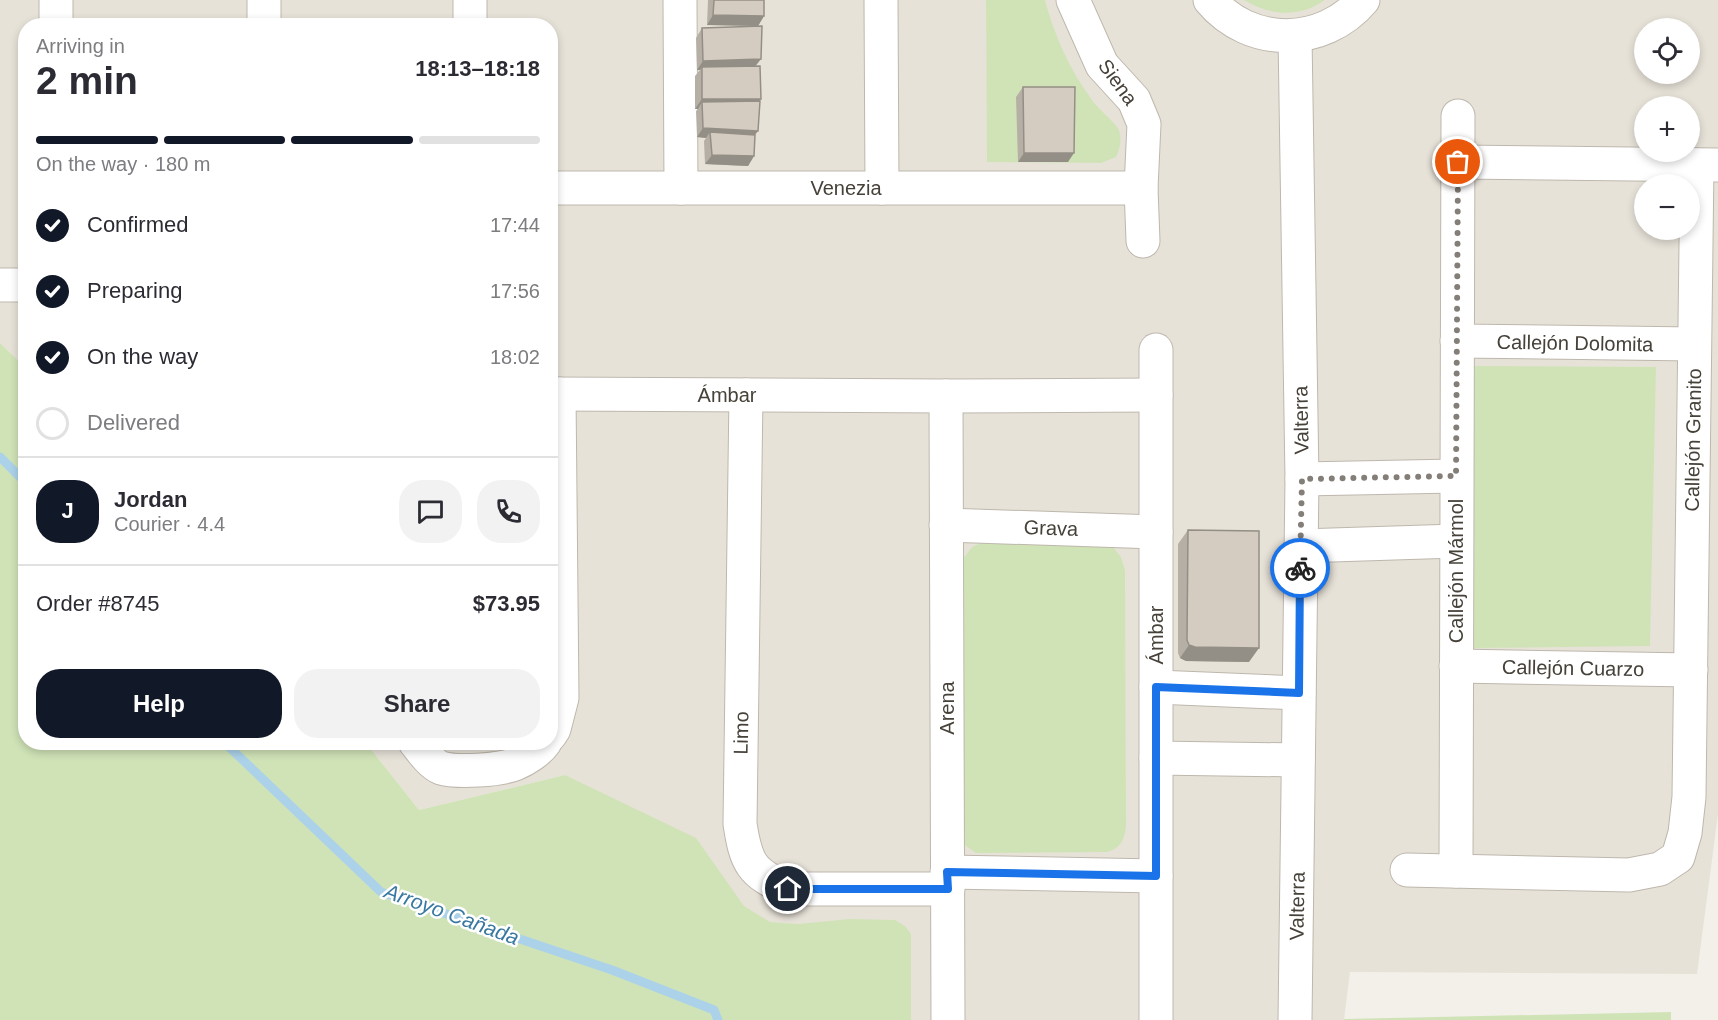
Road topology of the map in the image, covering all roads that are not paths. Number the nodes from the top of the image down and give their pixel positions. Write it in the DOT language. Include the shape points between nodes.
graph roads {
  1 [pos="56,0"];
  2 [pos="264,0"];
  3 [pos="470,0"];
  4 [pos="680,0"];
  5 [pos="881,0"];
  6 [pos="1072,0"];
  7 [pos="1210,0"];
  8 [pos="1363,0"];
  9 [pos="56,18"];
  10 [pos="264,18"];
  11 [pos="470,18"];
  12 [pos="1295,36"];
  13 [pos="1458,116"];
  14 [pos="1458,162"];
  15 [pos="1708,165"];
  16 [pos="558,188"];
  17 [pos="681,188"];
  18 [pos="882,188"];
  19 [pos="1141,188"];
  20 [pos="1143,241"];
  21 [pos="0,285"];
  22 [pos="18,285"];
  23 [pos="1457,341"];
  24 [pos="1694,344"];
  25 [pos="1156,350"];
  26 [pos="558,394"];
  27 [pos="746,395"];
  28 [pos="1156,395"];
  29 [pos="946,396"];
  30 [pos="1456,476"];
  31 [pos="1302,479"];
  32 [pos="558,524"];
  33 [pos="946,525"];
  34 [pos="1156,532"];
  35 [pos="1456,541"];
  36 [pos="1301,546"];
  37 [pos="1456,666"];
  38 [pos="1691,670"];
  39 [pos="1156,687"];
  40 [pos="1299,693"];
  41 [pos="558,714"];
  42 [pos="1704,715"];
  43 [pos="421,750"];
  44 [pos="537,750"];
  45 [pos="1156,758"];
  46 [pos="1298,760"];
  47 [pos="1407,870"];
  48 [pos="1456,871"];
  49 [pos="1156,876"];
  50 [pos="947,880"];
  51 [pos="948,1020"];
  52 [pos="1156,1020"];
  53 [pos="1295,1020"];
  1 -- 9 [label="street"];
  2 -- 10 [label="street"];
  3 -- 11 [label="street"];
  4 -- 17 [label="street"];
  5 -- 18 [label="street"];
  6 -- 19 [label="street, Siena" via="1102,65 1134,100 1143,124"];
  7 -- 12 [label="street" via="1244,27"];
  8 -- 12 [label="street" via="1329,27"];
  12 -- 31 [label="street, Valterra"];
  13 -- 14 [label="street, Callejón Mármol"];
  14 -- 15 [label="street"];
  14 -- 23 [label="street, Callejón Mármol"];
  15 -- 24 [label="street, Callejón Granito"];
  16 -- 17 [label="street, Venezia"];
  17 -- 18 [label="street, Venezia"];
  18 -- 19 [label="street, Venezia"];
  19 -- 20 [label="street, Siena"];
  21 -- 22 [label="street"];
  23 -- 24 [label="street, Callejón Dolomita"];
  23 -- 30 [label="street, Callejón Mármol"];
  24 -- 38 [label="street, Callejón Granito"];
  25 -- 28 [label="street, Ámbar"];
  26 -- 27 [label="street, Ámbar"];
  27 -- 29 [label="street, Ámbar"];
  27 -- 50 [label="street, Limo" via="740,824 749,863 788,889"];
  28 -- 29 [label="street, Ámbar"];
  28 -- 34 [label="street, Ámbar"];
  29 -- 33 [label="street, Arena"];
  30 -- 31 [label="street"];
  30 -- 35 [label="street, Callejón Mármol"];
  31 -- 36 [label="street, Valterra"];
  32 -- 41 [label="street" via="562,698"];
  33 -- 34 [label="street, Grava"];
  33 -- 50 [label="street, Arena"];
  34 -- 39 [label="street, Ámbar"];
  35 -- 36 [label="street"];
  35 -- 37 [label="street, Callejón Mármol"];
  36 -- 40 [label="street, Valterra"];
  37 -- 38 [label="street, Callejón Cuarzo"];
  37 -- 48 [label="street, Callejón Mármol"];
  38 -- 42 [label="street, Callejón Granito"];
  39 -- 40 [label="street"];
  39 -- 45 [label="street, Ámbar"];
  40 -- 46 [label="street, Valterra"];
  42 -- 48 [label="street" via="1685,833 1678,857 1660,869 1629,874"];
  43 -- 44 [label="street" via="440,768 459,771 514,764"];
  45 -- 46 [label="street"];
  45 -- 49 [label="street, Ámbar"];
  46 -- 53 [label="street, Valterra"];
  47 -- 48 [label="street"];
  49 -- 50 [label="street, Limo"];
  49 -- 52 [label="street, Ámbar"];
  50 -- 51 [label="street, Arena"];
}
